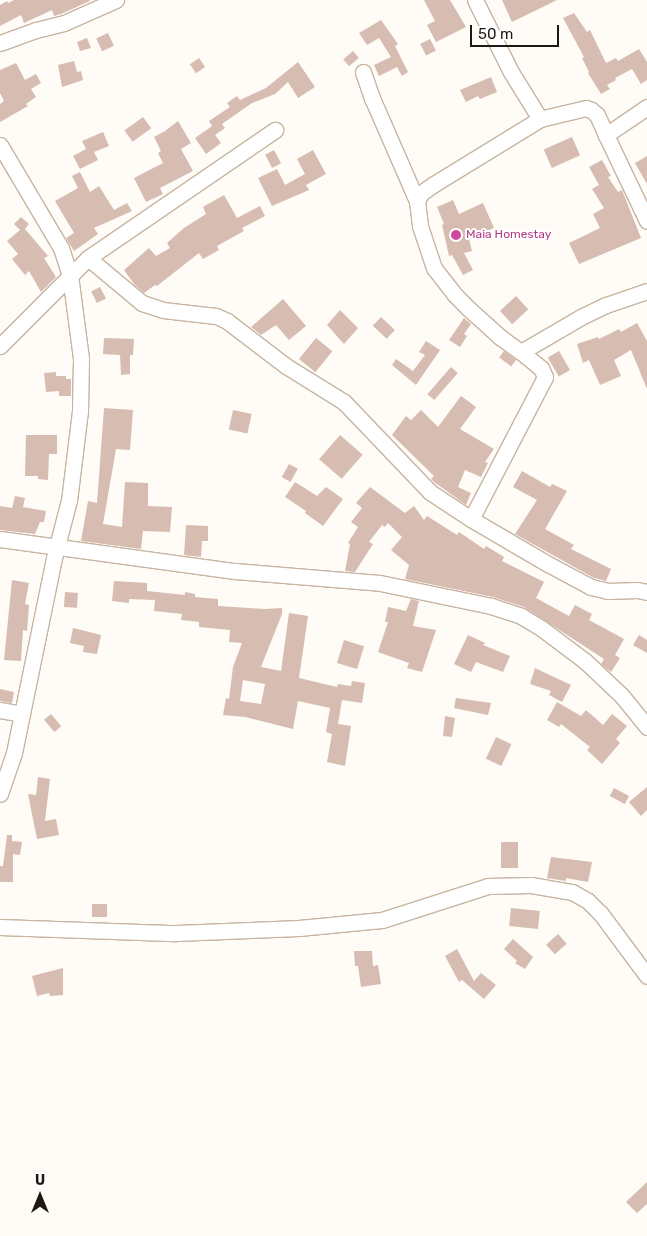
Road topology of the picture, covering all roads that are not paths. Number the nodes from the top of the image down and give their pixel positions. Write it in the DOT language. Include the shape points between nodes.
graph roads {
  1 [pos="116,0"];
  2 [pos="475,0"];
  3 [pos="0,43"];
  4 [pos="363,72"];
  5 [pos="647,107"];
  6 [pos="540,120"];
  7 [pos="275,130"];
  8 [pos="606,135"];
  9 [pos="0,144"];
  10 [pos="417,201"];
  11 [pos="647,221"];
  12 [pos="88,258"];
  13 [pos="70,275"];
  14 [pos="647,291"];
  15 [pos="0,346"];
  16 [pos="521,352"];
  17 [pos="471,519"];
  18 [pos="0,539"];
  19 [pos="58,547"];
  20 [pos="647,592"];
  21 [pos="0,710"];
  22 [pos="22,714"];
  23 [pos="647,727"];
  24 [pos="0,794"];
  25 [pos="0,927"];
  26 [pos="647,976"];
  1 -- 3 [label="street" via="64,23"];
  2 -- 6 [label="street" via="511,72"];
  4 -- 10 [label="street"];
  5 -- 8 [label="street"];
  6 -- 8 [label="street" via="586,108 596,115"];
  6 -- 10 [label="street" via="434,184 421,193"];
  7 -- 12 [label="street"];
  8 -- 11 [label="street"];
  9 -- 13 [label="street" via="57,239"];
  10 -- 16 [label="street" via="420,226 434,268 469,309"];
  12 -- 13 [label="street"];
  12 -- 17 [label="street" via="142,303 163,310 227,320 286,366 353,409 430,492"];
  13 -- 15 [label="street"];
  13 -- 19 [label="street" via="81,359 80,401 70,500"];
  14 -- 16 [label="street" via="589,313"];
  16 -- 17 [label="street" via="541,368 545,377"];
  17 -- 20 [label="street" via="591,587"];
  18 -- 19 [label="street"];
  19 -- 22 [label="street"];
  19 -- 23 [label="street" via="276,575 380,583 505,610 541,628 585,661 622,696"];
  21 -- 22 [label="street"];
  22 -- 24 [label="street" via="14,753"];
  25 -- 26 [label="street" via="176,933 299,928 382,920 488,886 531,885 572,892 588,901"];
}
